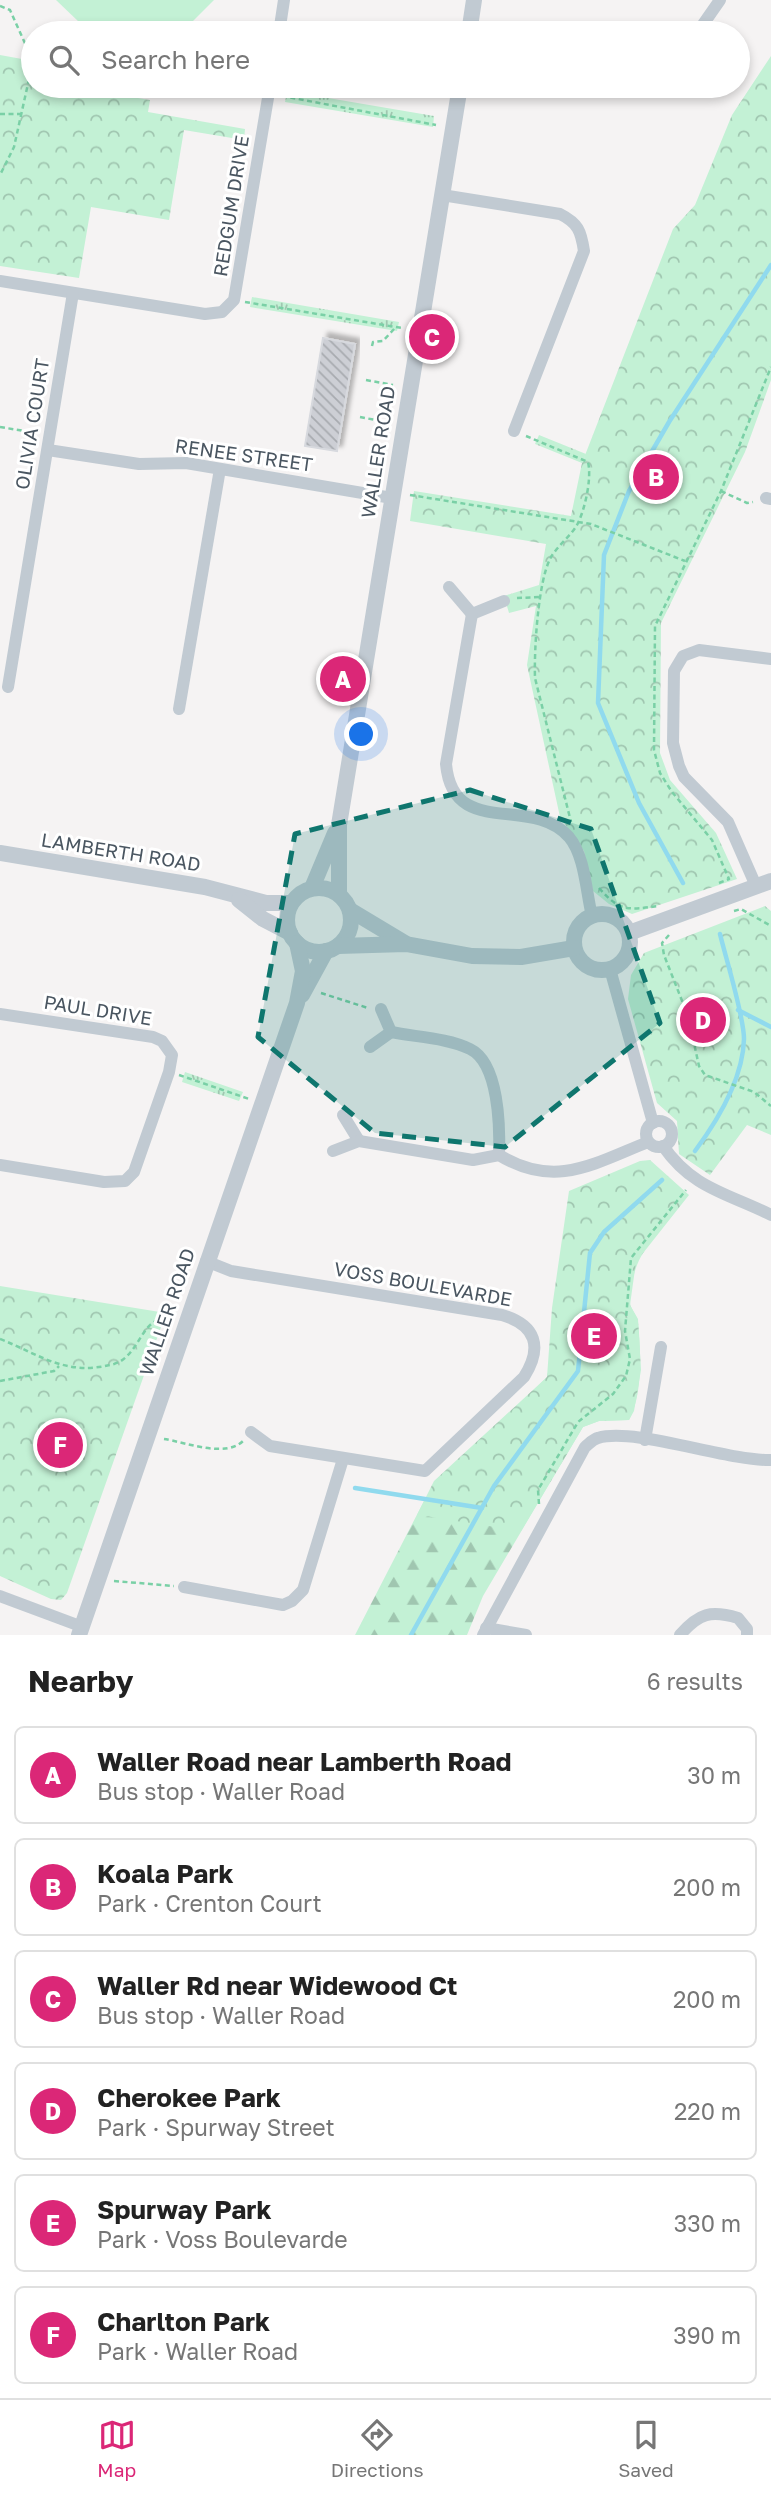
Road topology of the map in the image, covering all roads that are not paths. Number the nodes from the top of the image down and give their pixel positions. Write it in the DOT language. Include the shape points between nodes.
graph roads {
  1 [pos="284,0"];
  2 [pos="474,0"];
  3 [pos="720,0"];
  4 [pos="281,21"];
  5 [pos="471,21"];
  6 [pos="705,21"];
  7 [pos="268,98"];
  8 [pos="458,98"];
  9 [pos="442,195"];
  10 [pos="0,281"];
  11 [pos="73,293"];
  12 [pos="514,432"];
  13 [pos="48,450"];
  14 [pos="220,469"];
  15 [pos="392,498"];
  16 [pos="449,587"];
  17 [pos="504,601"];
  18 [pos="472,614"];
  19 [pos="771,659"];
  20 [pos="8,687"];
  21 [pos="179,709"];
  22 [pos="339,825"];
  23 [pos="0,853"];
  24 [pos="763,883"];
  25 [pos="312,888"];
  26 [pos="339,894"];
  27 [pos="234,896"];
  28 [pos="291,903"];
  29 [pos="350,910"];
  30 [pos="592,915"];
  31 [pos="629,933"];
  32 [pos="293,938"];
  33 [pos="406,944"];
  34 [pos="332,948"];
  35 [pos="574,948"];
  36 [pos="610,969"];
  37 [pos="297,1003"];
  38 [pos="381,1009"];
  39 [pos="0,1014"];
  40 [pos="391,1032"];
  41 [pos="370,1047"];
  42 [pos="343,1115"];
  43 [pos="653,1123"];
  44 [pos="359,1141"];
  45 [pos="648,1142"];
  46 [pos="663,1146"];
  47 [pos="333,1151"];
  48 [pos="499,1154"];
  49 [pos="0,1165"];
  50 [pos="771,1215"];
  51 [pos="206,1261"];
  52 [pos="661,1347"];
  53 [pos="251,1432"];
  54 [pos="645,1440"];
  55 [pos="343,1459"];
  56 [pos="771,1460"];
  57 [pos="184,1587"];
  58 [pos="0,1596"];
  59 [pos="80,1630"];
  60 [pos="485,1631"];
  61 [pos="526,1635"];
  62 [pos="681,1635"];
  63 [pos="747,1635"];
  1 -- 4 [label="street"];
  2 -- 5 [label="street"];
  3 -- 6 [label="street"];
  7 -- 11 [label="street, REDGUM DRIVE" via="234,300 222,312 205,314"];
  8 -- 9 [label="street, WALLER ROAD"];
  9 -- 12 [label="street" via="560,214 575,221 582,235 584,251"];
  9 -- 15 [label="street, WALLER ROAD"];
  10 -- 11 [label="street, REDGUM DRIVE"];
  11 -- 13 [label="street, OLIVIA COURT"];
  13 -- 14 [label="street, RENEE STREET" via="139,464 186,463"];
  13 -- 20 [label="street, OLIVIA COURT"];
  14 -- 15 [label="street, RENEE STREET"];
  14 -- 21 [label="street"];
  15 -- 22 [label="street, WALLER ROAD"];
  16 -- 18 [label="street"];
  17 -- 18 [label="street"];
  18 -- 30 [label="street" via="446,764 447,783 454,796 471,807 547,822 562,831 578,856"];
  19 -- 24 [label="street" via="699,650 683,656 674,671 673,743 679,766 728,822"];
  22 -- 25 [label="street, WALLER ROAD"];
  22 -- 26 [label="street, WALLER ROAD"];
  23 -- 27 [label="street, LAMBERTH ROAD" via="205,887"];
  24 -- 31 [label="street"];
  25 -- 26 [label="street"];
  25 -- 28 [label="street"];
  26 -- 29 [label="street"];
  27 -- 28 [label="street, LAMBERTH ROAD"];
  27 -- 32 [label="street, LAMBERTH ROAD"];
  28 -- 32 [label="street" via="287,912"];
  29 -- 33 [label="street"];
  29 -- 34 [label="street" via="350,930"];
  30 -- 31 [label="street" via="618,919"];
  30 -- 35 [label="street" via="577,928"];
  31 -- 36 [label="street" via="625,959"];
  32 -- 34 [label="street" via="316,952"];
  32 -- 37 [label="street, WALLER ROAD" via="303,971"];
  33 -- 34 [label="street"];
  33 -- 35 [label="street" via="521,957"];
  34 -- 37 [label="street, WALLER ROAD"];
  35 -- 36 [label="street" via="583,964"];
  36 -- 43 [label="street"];
  37 -- 51 [label="street, WALLER ROAD"];
  38 -- 40 [label="street"];
  39 -- 49 [label="street, PAUL DRIVE" via="153,1037 172,1055 134,1172 125,1181 104,1182"];
  40 -- 41 [label="street"];
  40 -- 48 [label="street" via="464,1046 478,1054 496,1098"];
  42 -- 44 [label="street"];
  43 -- 45 [label="street" via="647,1131"];
  43 -- 46 [label="street" via="663,1122 671,1129 671,1139"];
  44 -- 47 [label="street"];
  44 -- 48 [label="street" via="473,1160"];
  45 -- 46 [label="street"];
  45 -- 48 [label="street" via="581,1169 556,1173 521,1168"];
  46 -- 50 [label="street" via="695,1180"];
  51 -- 55 [label="street, VOSS BOULEVARDE" via="231,1271 522,1321 531,1332 532,1364 524,1377 425,1471"];
  51 -- 59 [label="street, WALLER ROAD"];
  52 -- 54 [label="street"];
  53 -- 55 [label="street" via="270,1446"];
  54 -- 56 [label="street"];
  54 -- 60 [label="street" via="612,1436 596,1438 585,1447"];
  55 -- 57 [label="street" via="303,1590 292,1601 282,1605"];
  58 -- 59 [label="street"];
  60 -- 61 [label="street"];
  62 -- 63 [label="street" via="695,1618 707,1613 738,1618"];
}
